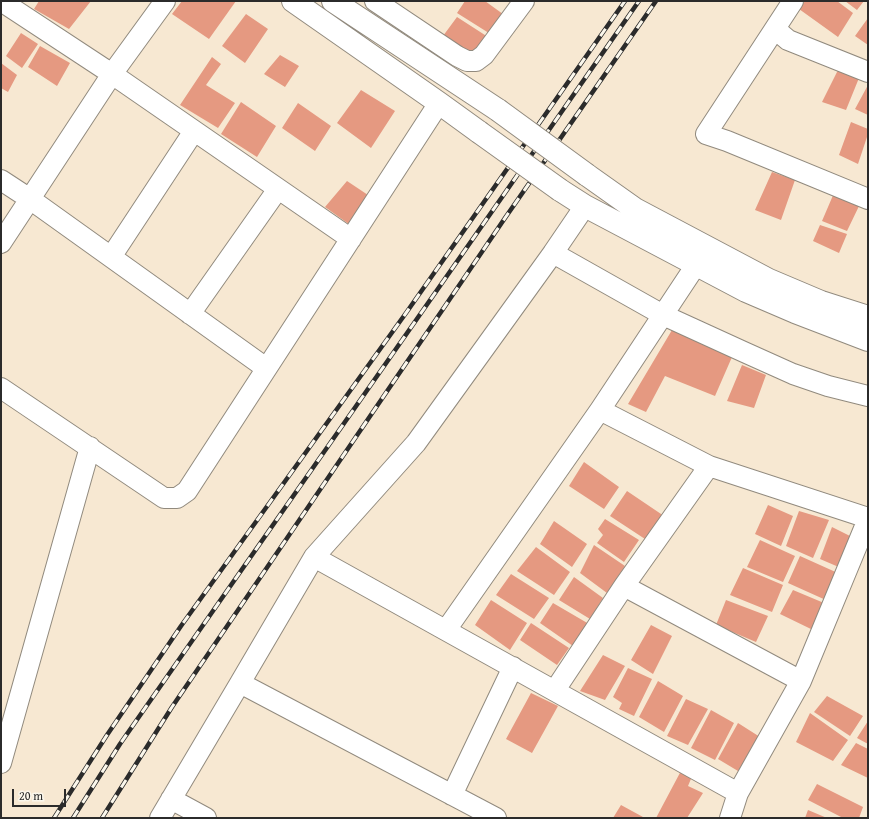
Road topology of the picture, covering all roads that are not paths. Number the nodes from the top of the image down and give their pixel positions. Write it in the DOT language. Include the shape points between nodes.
graph roads {
  1 [pos="1,1"];
  2 [pos="165,1"];
  3 [pos="293,1"];
  4 [pos="333,1"];
  5 [pos="375,1"];
  6 [pos="524,1"];
  7 [pos="794,1"];
  8 [pos="775,29"];
  9 [pos="868,72"];
  10 [pos="112,74"];
  11 [pos="439,103"];
  12 [pos="194,131"];
  13 [pos="1,180"];
  14 [pos="278,189"];
  15 [pos="30,199"];
  16 [pos="868,199"];
  17 [pos="584,206"];
  18 [pos="351,240"];
  19 [pos="1,243"];
  20 [pos="553,253"];
  21 [pos="111,257"];
  22 [pos="696,265"];
  23 [pos="190,314"];
  24 [pos="663,315"];
  25 [pos="868,317"];
  26 [pos="868,340"];
  27 [pos="266,368"];
  28 [pos="1,388"];
  29 [pos="868,396"];
  30 [pos="600,410"];
  31 [pos="90,447"];
  32 [pos="709,466"];
  33 [pos="868,518"];
  34 [pos="314,557"];
  35 [pos="624,586"];
  36 [pos="446,630"];
  37 [pos="513,667"];
  38 [pos="801,681"];
  39 [pos="240,683"];
  40 [pos="555,690"];
  41 [pos="1,763"];
  42 [pos="738,793"];
  43 [pos="452,794"];
  44 [pos="171,799"];
  45 [pos="489,816"];
  46 [pos="160,818"];
  47 [pos="206,818"];
  48 [pos="730,818"];
  1 -- 10 [label="street"];
  2 -- 10 [label="street"];
  3 -- 11 [label="main road"];
  4 -- 25 [label="main road, bridge" via="498,110 635,209 769,280 821,302"];
  5 -- 6 [label="street" via="457,56 467,61 476,61 484,55"];
  7 -- 8 [label="street"];
  8 -- 9 [label="street" via="788,40"];
  8 -- 16 [label="street" via="706,134"];
  10 -- 12 [label="street"];
  10 -- 15 [label="street"];
  11 -- 17 [label="main road, bridge"];
  11 -- 18 [label="street"];
  12 -- 14 [label="street"];
  12 -- 21 [label="street"];
  13 -- 15 [label="street"];
  14 -- 18 [label="street"];
  14 -- 23 [label="street"];
  15 -- 19 [label="street"];
  15 -- 21 [label="street"];
  17 -- 20 [label="street"];
  17 -- 22 [label="main road"];
  18 -- 27 [label="street"];
  20 -- 24 [label="street"];
  20 -- 34 [label="street" via="416,443"];
  21 -- 23 [label="street"];
  22 -- 24 [label="street"];
  22 -- 26 [label="main road" via="795,312"];
  23 -- 27 [label="street"];
  24 -- 29 [label="street" via="793,374"];
  24 -- 30 [label="street"];
  27 -- 31 [label="street" via="186,491 176,498 164,498"];
  28 -- 31 [label="street"];
  30 -- 32 [label="street"];
  30 -- 36 [label="street"];
  31 -- 41 [label="street"];
  32 -- 33 [label="street"];
  32 -- 35 [label="street"];
  33 -- 38 [label="street"];
  34 -- 36 [label="street"];
  34 -- 39 [label="street"];
  35 -- 38 [label="street"];
  35 -- 40 [label="street"];
  36 -- 37 [label="street"];
  37 -- 40 [label="street"];
  37 -- 43 [label="street"];
  38 -- 42 [label="street"];
  39 -- 43 [label="street"];
  39 -- 44 [label="street"];
  40 -- 42 [label="street"];
  42 -- 48 [label="street"];
  43 -- 45 [label="street"];
  44 -- 46 [label="street"];
  44 -- 47 [label="street"];
}
